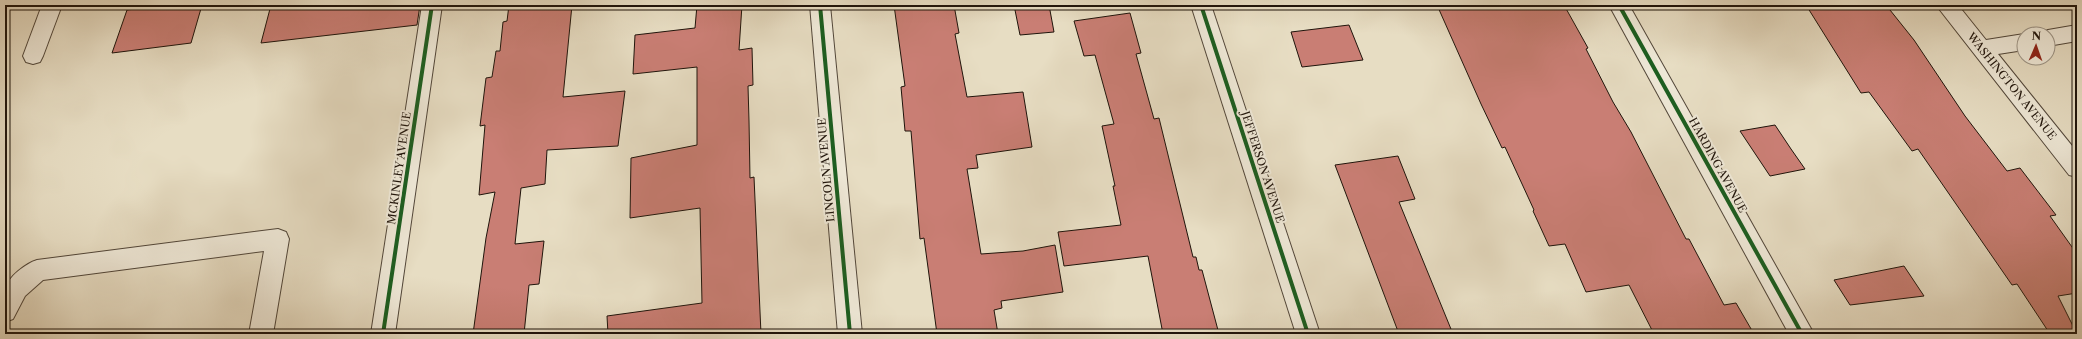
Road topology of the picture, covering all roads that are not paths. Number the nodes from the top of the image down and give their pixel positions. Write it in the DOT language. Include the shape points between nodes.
graph roads {
  1 [pos="52,5"];
  2 [pos="432,5"];
  3 [pos="820,5"];
  4 [pos="1201,5"];
  5 [pos="1619,5"];
  6 [pos="1946,5"];
  7 [pos="2077,33"];
  8 [pos="2056,37"];
  9 [pos="2016,43"];
  10 [pos="1982,49"];
  11 [pos="33,56"];
  12 [pos="2077,168"];
  13 [pos="5,311"];
  14 [pos="261,334"];
  15 [pos="382,334"];
  16 [pos="850,334"];
  17 [pos="1308,334"];
  18 [pos="1802,334"];
  1 -- 11 [label="street"];
  2 -- 15 [label="street, MCKINLEY AVENUE"];
  3 -- 16 [label="street, LINCOLN AVENUE"];
  4 -- 17 [label="street, JEFFERSON AVENUE"];
  5 -- 18 [label="street, HARDING AVENUE"];
  6 -- 10 [label="street, WASHINGTON AVENUE"];
  7 -- 8 [label="street"];
  9 -- 10 [label="street"];
  10 -- 12 [label="street, WASHINGTON AVENUE"];
  13 -- 14 [label="street" via="17,289 37,270 278,239"];
}
